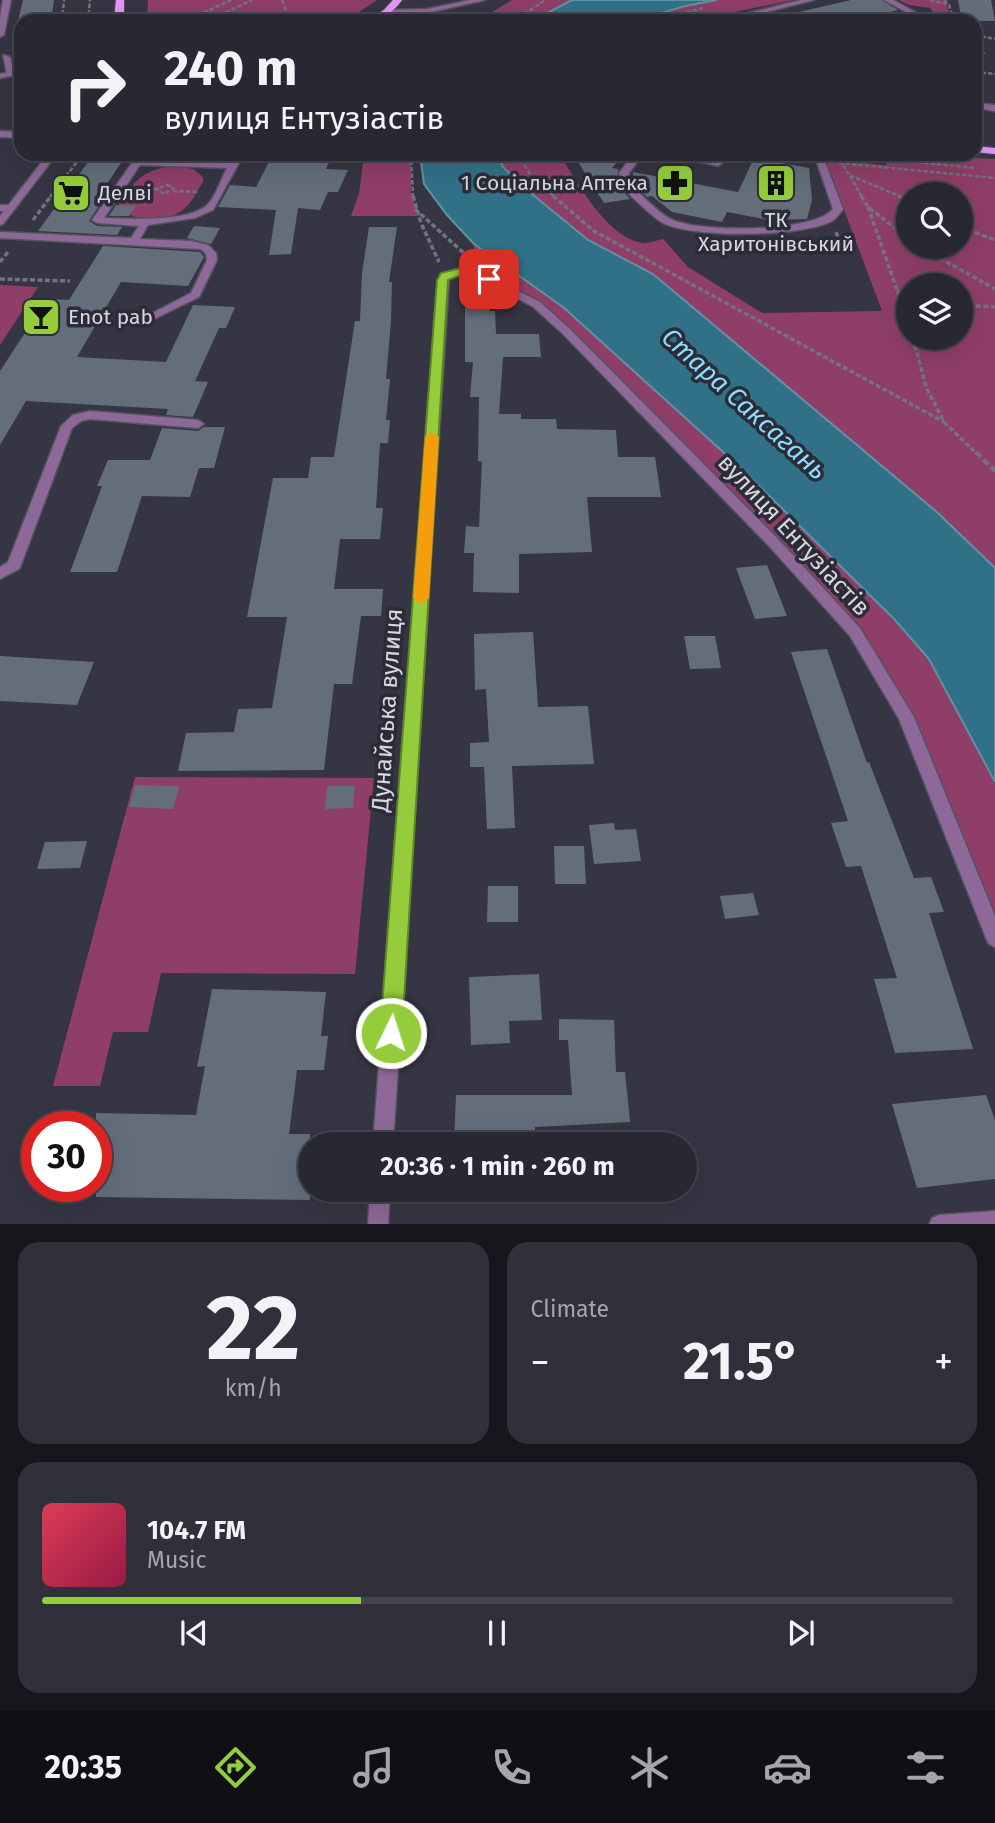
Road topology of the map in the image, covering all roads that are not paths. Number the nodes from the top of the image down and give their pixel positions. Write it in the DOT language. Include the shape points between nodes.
graph roads {
  1 [pos="7,0"];
  2 [pos="398,0"];
  3 [pos="460,0"];
  4 [pos="481,0"];
  5 [pos="810,0"];
  6 [pos="888,0"];
  7 [pos="451,2"];
  8 [pos="387,12"];
  9 [pos="383,14"];
  10 [pos="750,14"];
  11 [pos="909,14"];
  12 [pos="0,37"];
  13 [pos="14,73"];
  14 [pos="11,74"];
  15 [pos="0,76"];
  16 [pos="47,161"];
  17 [pos="236,161"];
  18 [pos="633,161"];
  19 [pos="708,161"];
  20 [pos="821,161"];
  21 [pos="718,163"];
  22 [pos="233,166"];
  23 [pos="5,208"];
  24 [pos="0,222"];
  25 [pos="145,223"];
  26 [pos="0,235"];
  27 [pos="134,241"];
  28 [pos="444,278"];
  29 [pos="146,319"];
  30 [pos="198,424"];
  31 [pos="0,574"];
  32 [pos="995,938"];
  33 [pos="384,1132"];
  34 [pos="379,1202"];
  35 [pos="995,1221"];
  36 [pos="378,1224"];
  37 [pos="939,1224"];
  1 -- 12 [label="street"];
  2 -- 8 [label="main road"];
  3 -- 7 [label="street"];
  4 -- 7 [label="street"];
  5 -- 10 [label="street"];
  6 -- 11 [label="street" via="913,13"];
  7 -- 8 [label="street" via="427,11"];
  8 -- 9 [label="main road"];
  12 -- 14 [label="street"];
  13 -- 14 [label="street"];
  14 -- 15 [label="street"];
  16 -- 23 [label="street"];
  17 -- 22 [label="street"];
  18 -- 20 [label="street" via="624,173 625,185 642,202 668,222 720,232 785,229 831,218 838,209"];
  19 -- 21 [label="street"];
  22 -- 25 [label="street" via="210,208"];
  22 -- 25 [label="street" via="137,162 97,220"];
  23 -- 24 [label="street"];
  25 -- 27 [label="street"];
  26 -- 27 [label="street"];
  27 -- 29 [label="street" via="204,247 211,253 195,295"];
  28 -- 32 [label="street, вулиця Ентузіастів" via="472,272 536,304 728,496 855,632 906,718"];
  28 -- 33 [label="street, Дунайська вулиця"];
  30 -- 31 [label="street" via="90,415 77,418 67,426 14,565"];
  34 -- 36 [label="street"];
  35 -- 37 [label="street"];
}
